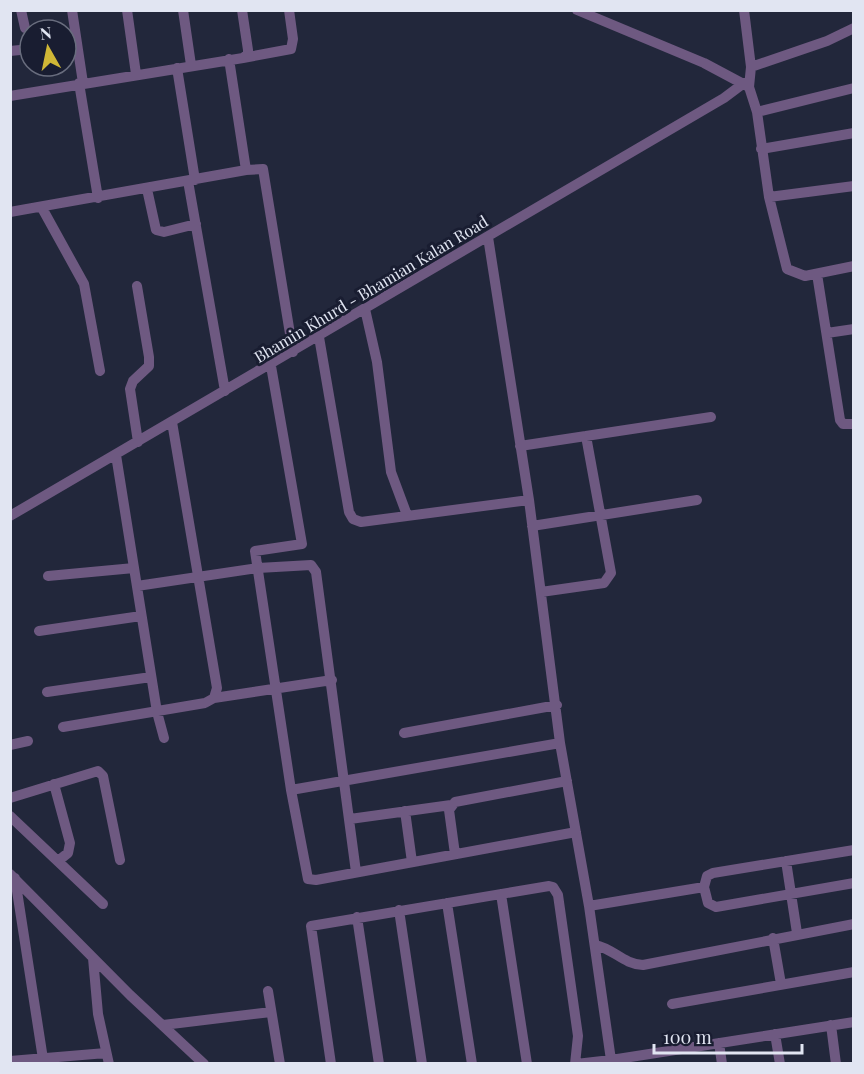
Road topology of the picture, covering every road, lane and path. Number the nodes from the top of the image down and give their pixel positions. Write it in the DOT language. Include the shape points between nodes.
graph roads {
  1 [pos="127,10"];
  2 [pos="183,10"];
  3 [pos="242,10"];
  4 [pos="289,10"];
  5 [pos="577,10"];
  6 [pos="744,10"];
  7 [pos="854,28"];
  8 [pos="243,58"];
  9 [pos="230,59"];
  10 [pos="192,65"];
  11 [pos="751,67"];
  12 [pos="177,68"];
  13 [pos="78,71"];
  14 [pos="136,74"];
  15 [pos="81,83"];
  16 [pos="747,85"];
  17 [pos="854,88"];
  18 [pos="10,96"];
  19 [pos="757,112"];
  20 [pos="854,133"];
  21 [pos="761,149"];
  22 [pos="246,170"];
  23 [pos="192,180"];
  24 [pos="854,186"];
  25 [pos="147,189"];
  26 [pos="769,197"];
  27 [pos="98,198"];
  28 [pos="42,208"];
  29 [pos="10,212"];
  30 [pos="196,224"];
  31 [pos="488,237"];
  32 [pos="854,266"];
  33 [pos="818,274"];
  34 [pos="137,286"];
  35 [pos="365,309"];
  36 [pos="854,329"];
  37 [pos="826,333"];
  38 [pos="319,337"];
  39 [pos="292,352"];
  40 [pos="271,366"];
  41 [pos="100,371"];
  42 [pos="225,391"];
  43 [pos="711,417"];
  44 [pos="172,422"];
  45 [pos="854,424"];
  46 [pos="586,436"];
  47 [pos="138,442"];
  48 [pos="520,446"];
  49 [pos="116,455"];
  50 [pos="529,500"];
  51 [pos="697,500"];
  52 [pos="407,515"];
  53 [pos="601,515"];
  54 [pos="10,516"];
  55 [pos="532,526"];
  56 [pos="134,568"];
  57 [pos="258,568"];
  58 [pos="48,576"];
  59 [pos="199,577"];
  60 [pos="137,586"];
  61 [pos="541,592"];
  62 [pos="141,616"];
  63 [pos="39,631"];
  64 [pos="151,677"];
  65 [pos="332,680"];
  66 [pos="276,690"];
  67 [pos="47,693"];
  68 [pos="214,698"];
  69 [pos="557,705"];
  70 [pos="157,712"];
  71 [pos="63,727"];
  72 [pos="404,733"];
  73 [pos="164,738"];
  74 [pos="28,741"];
  75 [pos="560,743"];
  76 [pos="10,745"];
  77 [pos="567,781"];
  78 [pos="345,782"];
  79 [pos="54,784"];
  80 [pos="291,790"];
  81 [pos="10,798"];
  82 [pos="451,805"];
  83 [pos="405,812"];
  84 [pos="10,816"];
  85 [pos="350,819"];
  86 [pos="576,832"];
  87 [pos="854,850"];
  88 [pos="455,854"];
  89 [pos="120,860"];
  90 [pos="58,861"];
  91 [pos="786,861"];
  92 [pos="412,862"];
  93 [pos="356,872"];
  94 [pos="13,876"];
  95 [pos="854,883"];
  96 [pos="704,887"];
  97 [pos="501,894"];
  98 [pos="791,894"];
  99 [pos="447,903"];
  100 [pos="103,904"];
  101 [pos="590,906"];
  102 [pos="399,910"];
  103 [pos="357,917"];
  104 [pos="854,924"];
  105 [pos="797,933"];
  106 [pos="773,938"];
  107 [pos="595,945"];
  108 [pos="93,958"];
  109 [pos="854,972"];
  110 [pos="781,984"];
  111 [pos="268,991"];
  112 [pos="672,1004"];
  113 [pos="271,1012"];
  114 [pos="854,1022"];
  115 [pos="163,1025"];
  116 [pos="831,1025"];
  117 [pos="775,1034"];
  118 [pos="719,1043"];
  119 [pos="108,1058"];
  120 [pos="667,1058"];
  121 [pos="44,1059"];
  122 [pos="10,1061"];
  123 [pos="200,1062"];
  124 [pos="611,1062"];
  125 [pos="280,1064"];
  126 [pos="331,1064"];
  127 [pos="379,1064"];
  128 [pos="422,1064"];
  129 [pos="472,1064"];
  130 [pos="527,1064"];
  131 [pos="576,1064"];
  132 [pos="722,1064"];
  133 [pos="780,1064"];
  134 [pos="836,1064"];
  1 -- 14 [label="street"];
  2 -- 10 [label="street"];
  3 -- 8 [label="street" via="248,50"];
  4 -- 8 [label="street" via="291,49"];
  5 -- 16 [label="street"];
  6 -- 11 [label="street"];
  7 -- 11 [label="street"];
  8 -- 9 [label="street"];
  9 -- 10 [label="street"];
  9 -- 22 [label="street"];
  10 -- 12 [label="street"];
  11 -- 16 [label="street"];
  12 -- 14 [label="street"];
  12 -- 23 [label="street"];
  13 -- 15 [label="street"];
  14 -- 15 [label="street"];
  15 -- 18 [label="street"];
  15 -- 27 [label="street"];
  16 -- 19 [label="street"];
  16 -- 31 [label="street, Bhamin Khurd - Bhamian Kalan Road"];
  17 -- 19 [label="street"];
  19 -- 21 [label="street"];
  20 -- 21 [label="street"];
  21 -- 26 [label="street"];
  22 -- 23 [label="street"];
  22 -- 39 [label="street" via="265,172"];
  23 -- 25 [label="street"];
  23 -- 30 [label="street"];
  24 -- 26 [label="street"];
  25 -- 27 [label="street"];
  25 -- 30 [label="street" via="156,230 164,232"];
  26 -- 33 [label="street" via="787,269 805,276"];
  27 -- 28 [label="street"];
  28 -- 29 [label="street"];
  28 -- 41 [label="street" via="84,284"];
  30 -- 42 [label="street"];
  31 -- 35 [label="street, Bhamin Khurd - Bhamian Kalan Road"];
  31 -- 48 [label="street"];
  32 -- 33 [label="street"];
  33 -- 37 [label="street"];
  34 -- 47 [label="street" via="149,357 149,366 130,389"];
  35 -- 38 [label="street, Bhamin Khurd - Bhamian Kalan Road"];
  35 -- 52 [label="street" via="377,362 391,472"];
  36 -- 37 [label="street"];
  37 -- 45 [label="street" via="840,420 843,424"];
  38 -- 39 [label="street, Bhamin Khurd - Bhamian Kalan Road"];
  38 -- 52 [label="street" via="349,512 361,522"];
  39 -- 40 [label="street, Bhamin Khurd - Bhamian Kalan Road"];
  40 -- 42 [label="street, Bhamin Khurd - Bhamian Kalan Road"];
  40 -- 57 [label="street" via="302,544 255,551"];
  42 -- 44 [label="street, Bhamin Khurd - Bhamian Kalan Road"];
  43 -- 46 [label="street"];
  44 -- 47 [label="street, Bhamin Khurd - Bhamian Kalan Road"];
  44 -- 59 [label="street"];
  46 -- 48 [label="street"];
  46 -- 53 [label="street"];
  47 -- 49 [label="street, Bhamin Khurd - Bhamian Kalan Road"];
  48 -- 50 [label="street"];
  49 -- 54 [label="street, Bhamin Khurd - Bhamian Kalan Road"];
  49 -- 56 [label="street"];
  50 -- 52 [label="street"];
  50 -- 55 [label="street"];
  51 -- 53 [label="street"];
  53 -- 55 [label="street"];
  53 -- 61 [label="street" via="609,579"];
  55 -- 61 [label="street"];
  56 -- 58 [label="street"];
  56 -- 60 [label="street"];
  57 -- 59 [label="street"];
  57 -- 65 [label="street" via="303,564 311,565 316,572"];
  57 -- 66 [label="street"];
  59 -- 60 [label="street"];
  59 -- 68 [label="street" via="217,688"];
  60 -- 62 [label="street"];
  61 -- 69 [label="street"];
  62 -- 63 [label="street"];
  62 -- 64 [label="street"];
  64 -- 67 [label="street"];
  64 -- 70 [label="street"];
  65 -- 66 [label="street"];
  65 -- 78 [label="street"];
  66 -- 68 [label="street"];
  66 -- 80 [label="street"];
  68 -- 70 [label="street" via="205,704"];
  69 -- 72 [label="street"];
  69 -- 75 [label="street"];
  70 -- 71 [label="street"];
  70 -- 73 [label="street"];
  74 -- 76 [label="street"];
  75 -- 77 [label="street"];
  75 -- 78 [label="street"];
  77 -- 82 [label="street"];
  77 -- 86 [label="street"];
  78 -- 80 [label="street"];
  78 -- 85 [label="street"];
  79 -- 81 [label="street"];
  79 -- 89 [label="street" via="98,771 103,776"];
  79 -- 90 [label="street" via="70,843 68,853"];
  80 -- 93 [label="street" via="308,879"];
  82 -- 83 [label="street"];
  82 -- 88 [label="street"];
  83 -- 85 [label="street"];
  83 -- 92 [label="street"];
  84 -- 90 [label="street"];
  85 -- 93 [label="street"];
  86 -- 88 [label="street"];
  86 -- 101 [label="street"];
  87 -- 91 [label="street"];
  88 -- 92 [label="street"];
  90 -- 100 [label="street"];
  91 -- 96 [label="street" via="713,873 707,876"];
  91 -- 98 [label="street"];
  92 -- 93 [label="street"];
  94 -- 108 [label="street"];
  94 -- 121 [label="street"];
  95 -- 98 [label="street"];
  96 -- 98 [label="street" via="708,903 716,907"];
  96 -- 101 [label="street"];
  97 -- 99 [label="street"];
  97 -- 130 [label="street"];
  97 -- 131 [label="street" via="549,886 556,890 578,1036"];
  98 -- 105 [label="street"];
  99 -- 102 [label="street"];
  99 -- 129 [label="street"];
  101 -- 107 [label="street"];
  102 -- 103 [label="street"];
  102 -- 128 [label="street"];
  103 -- 126 [label="street" via="315,924 310,929"];
  103 -- 127 [label="street"];
  104 -- 105 [label="street"];
  105 -- 106 [label="street"];
  106 -- 107 [label="street" via="643,965 632,965"];
  106 -- 110 [label="street"];
  107 -- 124 [label="street"];
  108 -- 115 [label="street"];
  108 -- 119 [label="street" via="98,1014"];
  109 -- 110 [label="street"];
  110 -- 112 [label="street"];
  111 -- 113 [label="street"];
  113 -- 115 [label="street"];
  113 -- 125 [label="street"];
  114 -- 116 [label="street"];
  115 -- 123 [label="street"];
  116 -- 117 [label="street"];
  116 -- 134 [label="street"];
  117 -- 118 [label="street"];
  117 -- 133 [label="street"];
  118 -- 120 [label="street"];
  118 -- 132 [label="street"];
  119 -- 121 [label="street"];
  120 -- 124 [label="street"];
  121 -- 122 [label="street"];
  124 -- 131 [label="street"];
}
